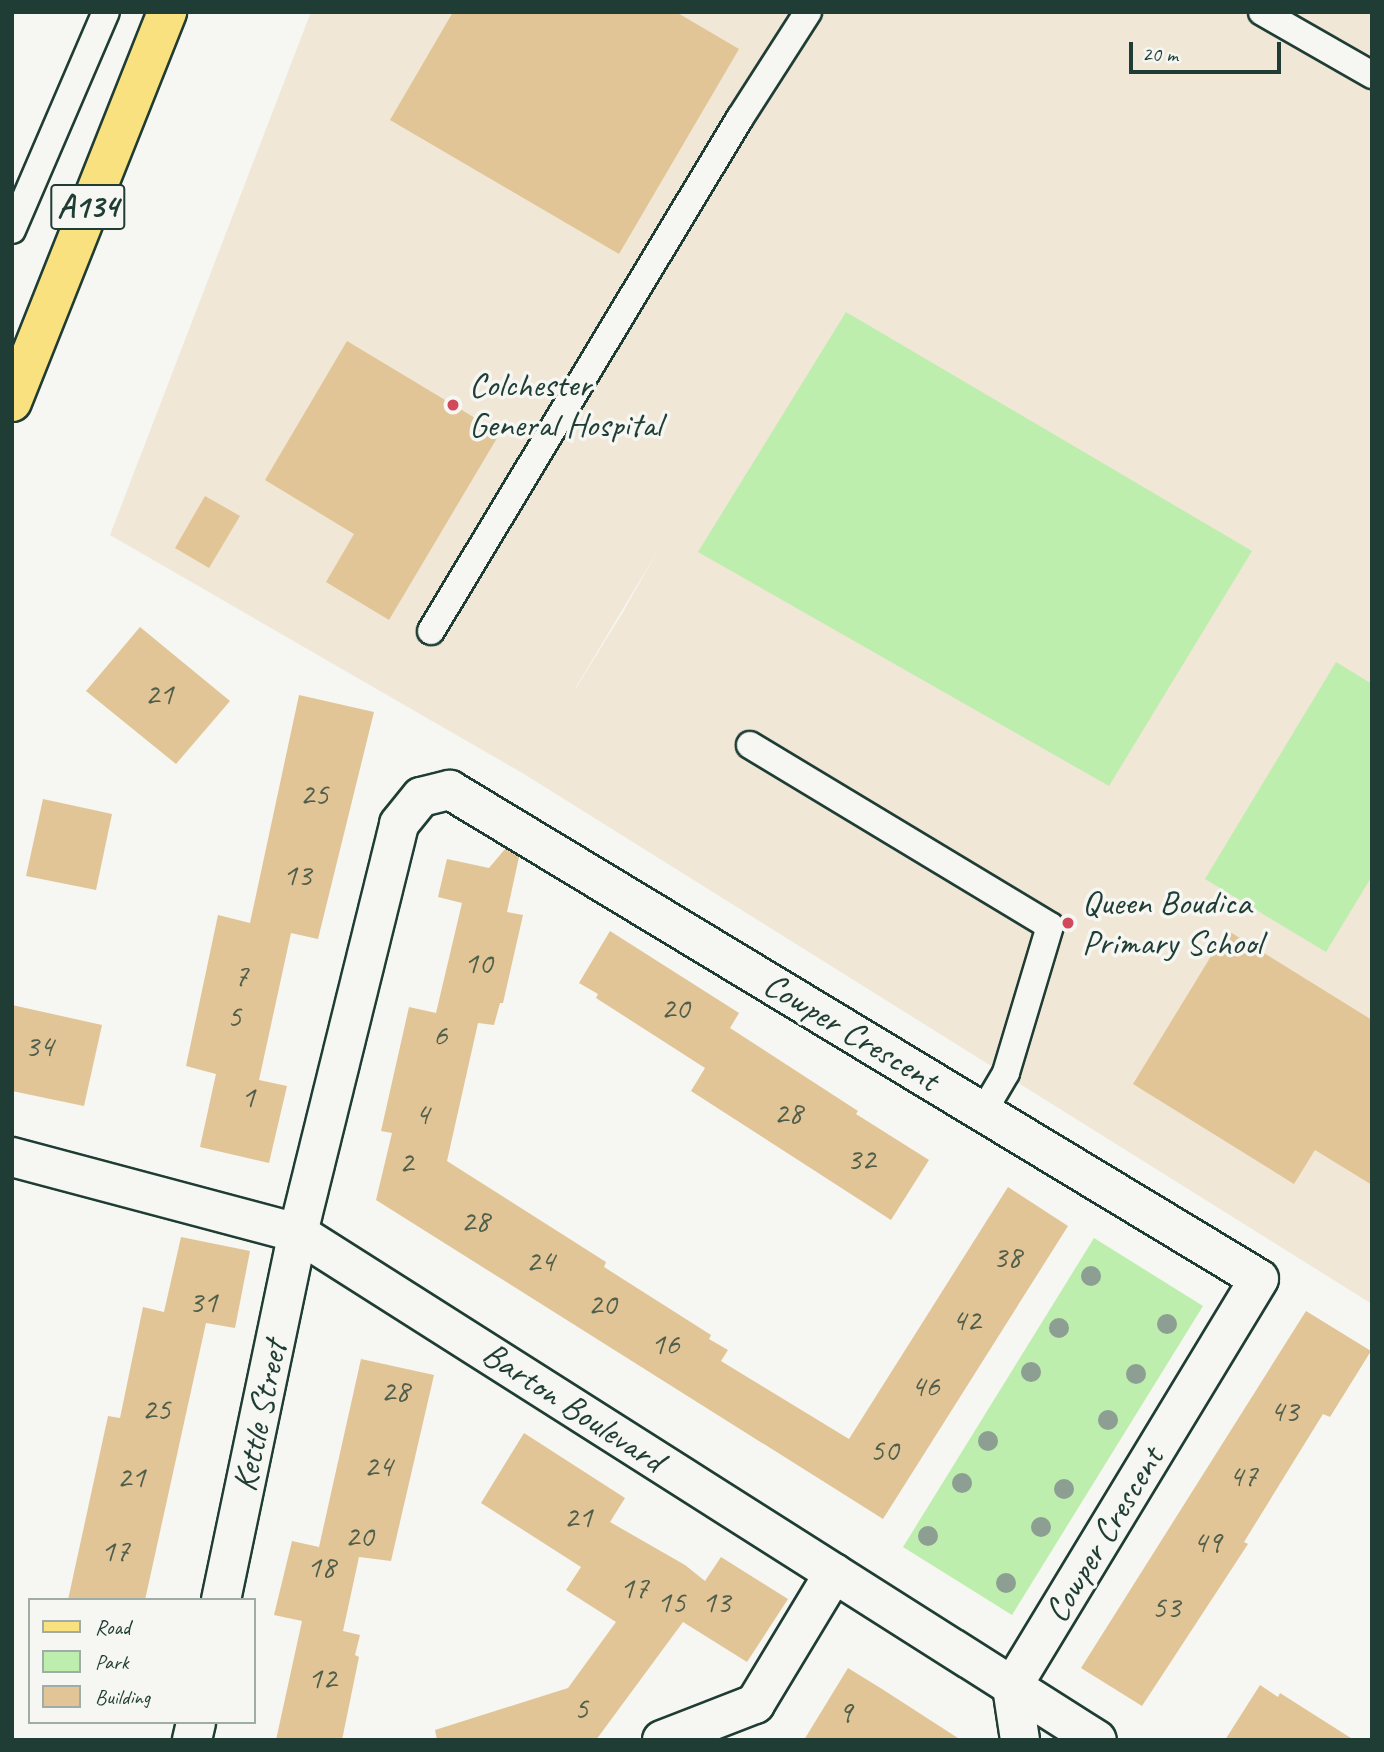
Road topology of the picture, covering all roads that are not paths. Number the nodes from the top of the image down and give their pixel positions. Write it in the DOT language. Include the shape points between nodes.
graph roads {
  1 [pos="106,12"];
  2 [pos="167,12"];
  3 [pos="808,12"];
  4 [pos="1262,12"];
  5 [pos="1372,75"];
  6 [pos="12,230"];
  7 [pos="12,402"];
  8 [pos="431,631"];
  9 [pos="750,745"];
  10 [pos="983,1112"];
  11 [pos="12,1157"];
  12 [pos="298,1233"];
  13 [pos="834,1573"];
  14 [pos="221,1598"];
  15 [pos="1012,1687"];
  16 [pos="662,1740"];
  17 [pos="1020,1740"];
  18 [pos="1097,1740"];
  1 -- 6 [label="lane"];
  2 -- 7 [label="main road, A134"];
  3 -- 8 [label="lane"];
  4 -- 5 [label="lane"];
  9 -- 10 [label="lane" via="1049,926 1006,1073"];
  10 -- 12 [label="street, Cowper Crescent" via="450,790 421,797 399,824"];
  10 -- 15 [label="street, Cowper Crescent" via="1259,1279"];
  11 -- 12 [label="street, Barton Boulevard"];
  12 -- 13 [label="street, Barton Boulevard"];
  12 -- 14 [label="street, Kettle Street"];
  13 -- 15 [label="street, Barton Boulevard"];
  13 -- 16 [label="street" via="755,1704"];
  15 -- 17 [label="street"];
  15 -- 18 [label="street, Barton Boulevard"];
}
